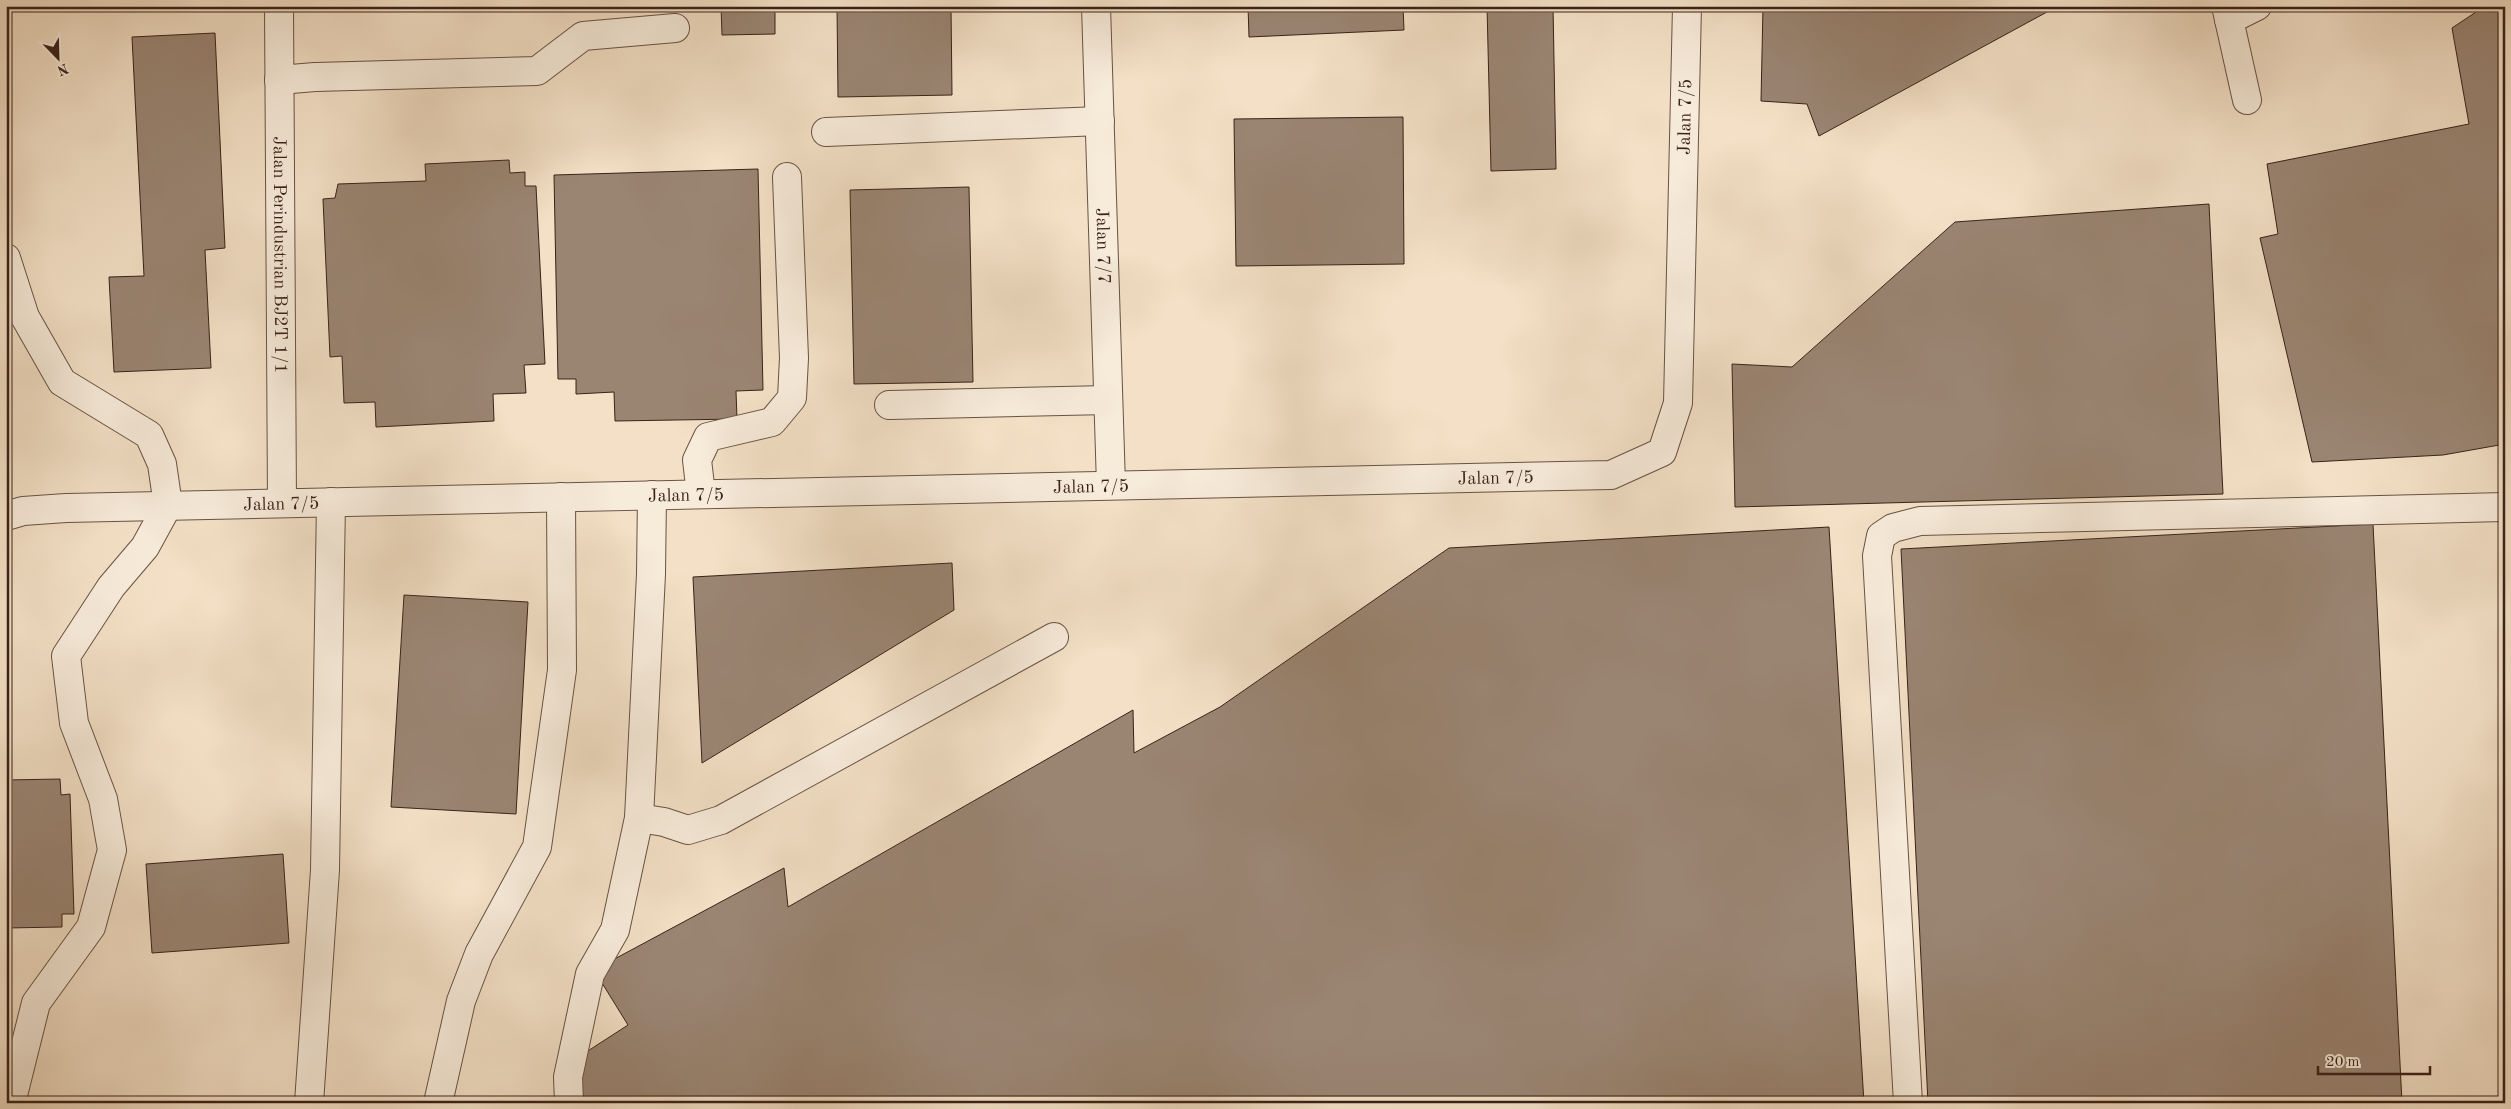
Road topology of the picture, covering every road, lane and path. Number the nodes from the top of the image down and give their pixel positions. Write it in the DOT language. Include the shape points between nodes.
graph roads {
  1 [pos="279,6"];
  2 [pos="1096,6"];
  3 [pos="1687,6"];
  4 [pos="2257,6"];
  5 [pos="2228,13"];
  6 [pos="675,28"];
  7 [pos="279,80"];
  8 [pos="2247,100"];
  9 [pos="1100,121"];
  10 [pos="826,132"];
  11 [pos="787,177"];
  12 [pos="6,258"];
  13 [pos="1108,400"];
  14 [pos="890,405"];
  15 [pos="1111,486"];
  16 [pos="701,494"];
  17 [pos="652,495"];
  18 [pos="561,497"];
  19 [pos="331,502"];
  20 [pos="282,503"];
  21 [pos="168,505"];
  22 [pos="2505,507"];
  23 [pos="6,516"];
  24 [pos="1054,637"];
  25 [pos="639,818"];
  26 [pos="10,1103"];
  27 [pos="309,1103"];
  28 [pos="438,1103"];
  29 [pos="568,1103"];
  30 [pos="1908,1103"];
  1 -- 7 [label="street, Jalan Perindustrian BJ2T 1/1"];
  2 -- 9 [label="street, Jalan 7/7"];
  3 -- 15 [label="street, Jalan 7/5" via="1678,404 1662,452 1611,475"];
  4 -- 5 [label="street"];
  5 -- 8 [label="street"];
  6 -- 7 [label="street" via="583,36 537,71"];
  7 -- 20 [label="street, Jalan Perindustrian BJ2T 1/1"];
  9 -- 10 [label="street"];
  9 -- 13 [label="street, Jalan 7/7"];
  11 -- 16 [label="street" via="794,358 792,398 772,422 708,437 697,460"];
  12 -- 21 [label="street" via="25,317 62,382 149,435 162,464"];
  13 -- 14 [label="street"];
  13 -- 15 [label="street, Jalan 7/7"];
  15 -- 16 [label="street, Jalan 7/5"];
  16 -- 17 [label="street, Jalan 7/5"];
  17 -- 18 [label="street, Jalan 7/5"];
  17 -- 25 [label="street"];
  18 -- 19 [label="street, Jalan 7/5"];
  18 -- 28 [label="street" via="562,670 537,847 476,962 460,1001"];
  19 -- 20 [label="street, Jalan 7/5"];
  19 -- 27 [label="street" via="325,870"];
  20 -- 21 [label="street, Jalan 7/5"];
  21 -- 23 [label="street, Jalan 7/5" via="66,508 23,511"];
  21 -- 26 [label="street" via="146,547 111,587 66,656 74,723 103,799 112,850 91,927 36,1003"];
  22 -- 30 [label="street" via="1920,521 1893,528 1880,536 1877,556"];
  24 -- 25 [label="street" via="721,820 688,830"];
  25 -- 29 [label="street" via="615,930 590,974 568,1077"];
}
